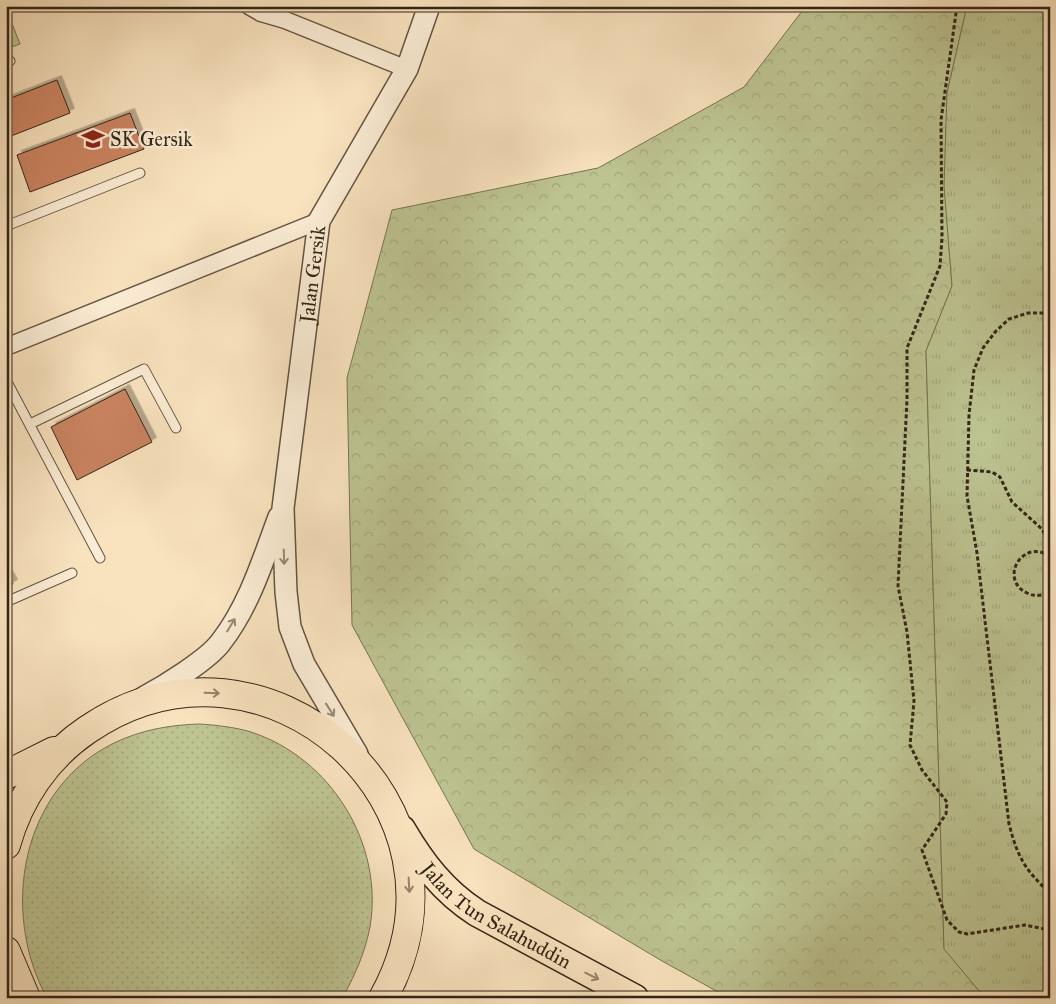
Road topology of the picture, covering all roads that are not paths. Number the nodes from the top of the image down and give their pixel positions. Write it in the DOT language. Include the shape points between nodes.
graph roads {
  1 [pos="249,6"];
  2 [pos="429,6"];
  3 [pos="406,70"];
  4 [pos="140,173"];
  5 [pos="319,221"];
  6 [pos="6,226"];
  7 [pos="6,347"];
  8 [pos="6,380"];
  9 [pos="30,424"];
  10 [pos="176,428"];
  11 [pos="283,508"];
  12 [pos="100,558"];
  13 [pos="72,573"];
  14 [pos="6,602"];
  15 [pos="110,716"];
  16 [pos="68,744"];
  17 [pos="6,775"];
  18 [pos="370,775"];
  19 [pos="387,802"];
  20 [pos="6,845"];
  21 [pos="383,998"];
  22 [pos="634,998"];
  1 -- 3 [label="street"];
  2 -- 3 [label="street, Jalan Gersik"];
  3 -- 5 [label="street, Jalan Gersik"];
  4 -- 6 [label="lane"];
  5 -- 7 [label="street"];
  5 -- 11 [label="street, Jalan Gersik"];
  8 -- 9 [label="lane"];
  9 -- 10 [label="lane" via="144,369"];
  9 -- 12 [label="lane"];
  15 -- 11 [label="street, one-way" via="163,687 220,644 254,585"];
  11 -- 18 [label="street, one-way" via="290,628 304,664"];
  13 -- 14 [label="lane"];
  15 -- 16 [label="highway"];
  15 -- 18 [label="highway, one-way" via="139,703 179,694 219,693 251,697 311,721 349,750"];
  16 -- 17 [label="highway"];
  16 -- 20 [label="highway" via="28,793"];
  18 -- 19 [label="highway"];
  19 -- 21 [label="highway, one-way" via="405,849 410,899 403,949"];
  19 -- 22 [label="main road, Jalan Tun Salahuddin, one-way" via="418,856 456,899"];
}
